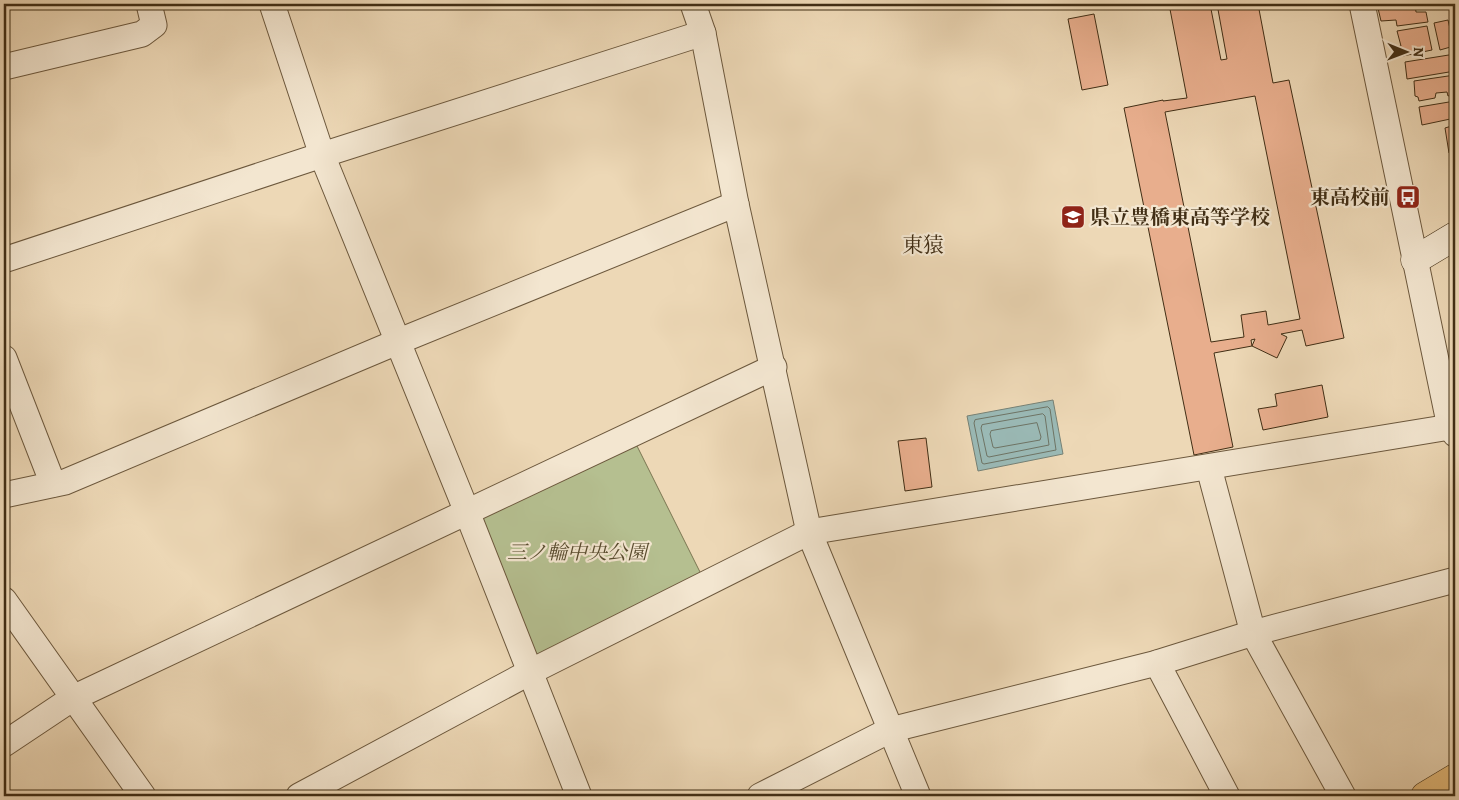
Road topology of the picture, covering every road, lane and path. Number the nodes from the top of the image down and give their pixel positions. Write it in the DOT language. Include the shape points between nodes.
graph roads {
  1 [pos="149,4"];
  2 [pos="272,4"];
  3 [pos="693,4"];
  4 [pos="1362,4"];
  5 [pos="703,33"];
  6 [pos="4,67"];
  7 [pos="322,155"];
  8 [pos="736,204"];
  9 [pos="1455,236"];
  10 [pos="4,260"];
  11 [pos="1415,260"];
  12 [pos="397,342"];
  13 [pos="4,358"];
  14 [pos="774,367"];
  15 [pos="1454,429"];
  16 [pos="1209,468"];
  17 [pos="53,484"];
  18 [pos="4,495"];
  19 [pos="467,512"];
  20 [pos="810,532"];
  21 [pos="1455,580"];
  22 [pos="4,600"];
  23 [pos="1253,633"];
  24 [pos="1157,663"];
  25 [pos="530,672"];
  26 [pos="73,698"];
  27 [pos="890,730"];
  28 [pos="4,744"];
  29 [pos="1455,778"];
  30 [pos="143,796"];
  31 [pos="299,796"];
  32 [pos="579,796"];
  33 [pos="760,796"];
  34 [pos="918,796"];
  35 [pos="1227,796"];
  36 [pos="1343,796"];
  37 [pos="1425,796"];
  1 -- 6 [label="street" via="154,25 142,34"];
  2 -- 7 [label="street"];
  3 -- 5 [label="street"];
  4 -- 11 [label="street"];
  5 -- 7 [label="street"];
  5 -- 8 [label="street"];
  7 -- 10 [label="street"];
  7 -- 12 [label="street"];
  8 -- 12 [label="street"];
  8 -- 14 [label="street"];
  9 -- 11 [label="street"];
  11 -- 15 [label="street"];
  12 -- 17 [label="street" via="65,482"];
  12 -- 19 [label="street"];
  13 -- 17 [label="street"];
  14 -- 19 [label="street"];
  14 -- 20 [label="street"];
  15 -- 16 [label="street"];
  16 -- 20 [label="street"];
  16 -- 23 [label="street"];
  17 -- 18 [label="street"];
  19 -- 25 [label="street"];
  19 -- 26 [label="street"];
  20 -- 25 [label="street"];
  20 -- 27 [label="street"];
  21 -- 23 [label="street"];
  22 -- 26 [label="street"];
  23 -- 24 [label="street"];
  23 -- 36 [label="street"];
  24 -- 27 [label="street"];
  24 -- 35 [label="street"];
  25 -- 31 [label="street"];
  25 -- 32 [label="street"];
  26 -- 28 [label="street"];
  26 -- 30 [label="street"];
  27 -- 33 [label="street"];
  27 -- 34 [label="street"];
  29 -- 37 [label="highway"];
}
